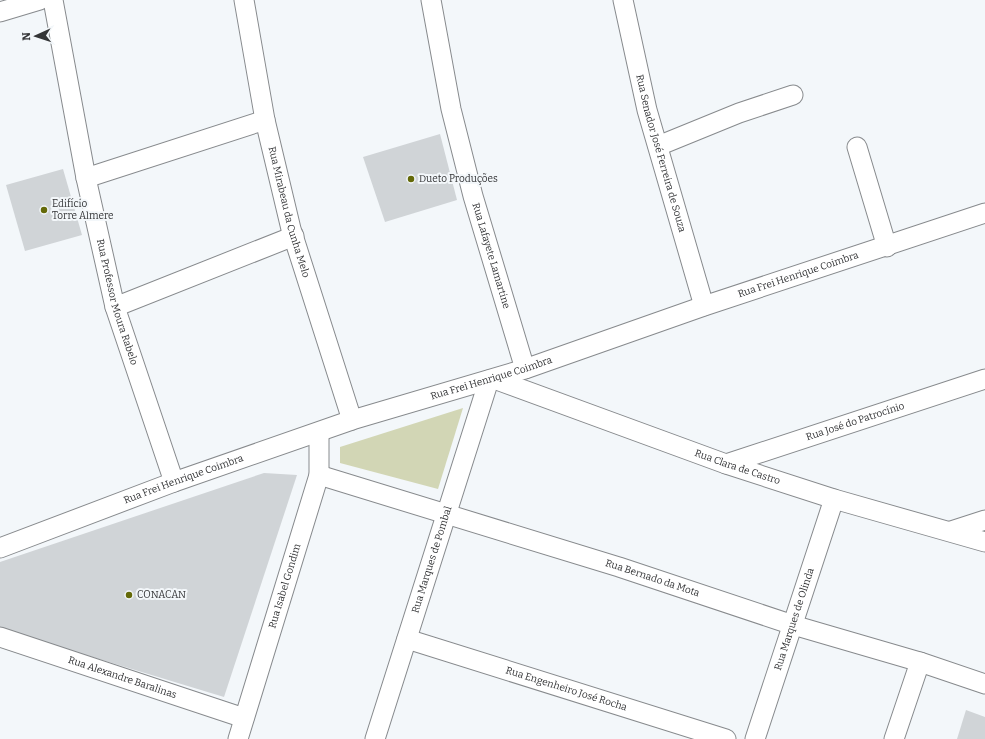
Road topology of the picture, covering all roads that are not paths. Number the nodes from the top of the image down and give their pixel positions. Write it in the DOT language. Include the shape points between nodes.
graph roads {
  1 [pos="40,0"];
  2 [pos="53,0"];
  3 [pos="244,0"];
  4 [pos="431,0"];
  5 [pos="623,0"];
  6 [pos="0,12"];
  7 [pos="793,95"];
  8 [pos="266,120"];
  9 [pos="658,146"];
  10 [pos="857,147"];
  11 [pos="86,178"];
  12 [pos="985,213"];
  13 [pos="294,236"];
  14 [pos="887,247"];
  15 [pos="704,306"];
  16 [pos="115,307"];
  17 [pos="525,369"];
  18 [pos="492,379"];
  19 [pos="985,379"];
  20 [pos="352,420"];
  21 [pos="319,432"];
  22 [pos="726,464"];
  23 [pos="319,475"];
  24 [pos="174,482"];
  25 [pos="834,499"];
  26 [pos="447,513"];
  27 [pos="985,520"];
  28 [pos="951,532"];
  29 [pos="985,542"];
  30 [pos="0,548"];
  31 [pos="793,625"];
  32 [pos="0,637"];
  33 [pos="407,639"];
  34 [pos="920,662"];
  35 [pos="985,684"];
  36 [pos="244,718"];
  37 [pos="238,739"];
  38 [pos="375,739"];
  39 [pos="726,739"];
  40 [pos="755,739"];
  41 [pos="894,739"];
  1 -- 6 [label="street"];
  2 -- 11 [label="street, Rua Professor Moura Rabelo"];
  3 -- 8 [label="street, Rua Mirabeau da Cunha Melo"];
  4 -- 17 [label="street, Rua Lafayete Lamartine" via="450,109 473,196"];
  5 -- 9 [label="street, Rua Senador José Ferreira de Souza" via="647,110"];
  7 -- 9 [label="street" via="739,113"];
  8 -- 11 [label="street"];
  8 -- 13 [label="street, Rua Mirabeau da Cunha Melo"];
  9 -- 15 [label="street, Rua Senador José Ferreira de Souza"];
  10 -- 14 [label="street"];
  11 -- 16 [label="street, Rua Professor Moura Rabelo"];
  12 -- 14 [label="street, Rua Frei Henrique Coimbra"];
  13 -- 16 [label="street"];
  13 -- 20 [label="street, Rua Mirabeau da Cunha Melo"];
  14 -- 15 [label="street, Rua Frei Henrique Coimbra"];
  15 -- 17 [label="street, Rua Frei Henrique Coimbra"];
  16 -- 24 [label="street, Rua Professor Moura Rabelo"];
  17 -- 18 [label="street, Rua Frei Henrique Coimbra"];
  18 -- 20 [label="street, Rua Frei Henrique Coimbra"];
  18 -- 22 [label="street, Rua Clara de Castro"];
  18 -- 26 [label="street, Rua Marques de Pombal"];
  19 -- 22 [label="street, Rua José do Patrocínio"];
  20 -- 21 [label="street, Rua Frei Henrique Coimbra"];
  21 -- 23 [label="street, Rua Isabel Gondim"];
  21 -- 24 [label="street, Rua Frei Henrique Coimbra"];
  22 -- 25 [label="street, Rua Clara de Castro"];
  23 -- 26 [label="street, Rua Bernado da Mota"];
  23 -- 36 [label="street, Rua Isabel Gondim"];
  24 -- 30 [label="street, Rua Frei Henrique Coimbra"];
  25 -- 28 [label="street, Rua Clara de Castro"];
  25 -- 31 [label="street, Rua Marques de Olinda"];
  26 -- 31 [label="street, Rua Bernado da Mota"];
  26 -- 33 [label="street, Rua Marques de Pombal"];
  27 -- 28 [label="street"];
  28 -- 29 [label="street, Rua Clara de Castro"];
  31 -- 34 [label="street, Rua Bernado da Mota"];
  31 -- 40 [label="street, Rua Marques de Olinda"];
  32 -- 36 [label="street, Rua Alexandre Baralinas"];
  33 -- 38 [label="street, Rua Marques de Pombal"];
  33 -- 39 [label="street, Rua Engenheiro José Rocha"];
  34 -- 35 [label="street, Rua Bernado da Mota"];
  34 -- 41 [label="street"];
  36 -- 37 [label="street, Rua Isabel Gondim"];
}
